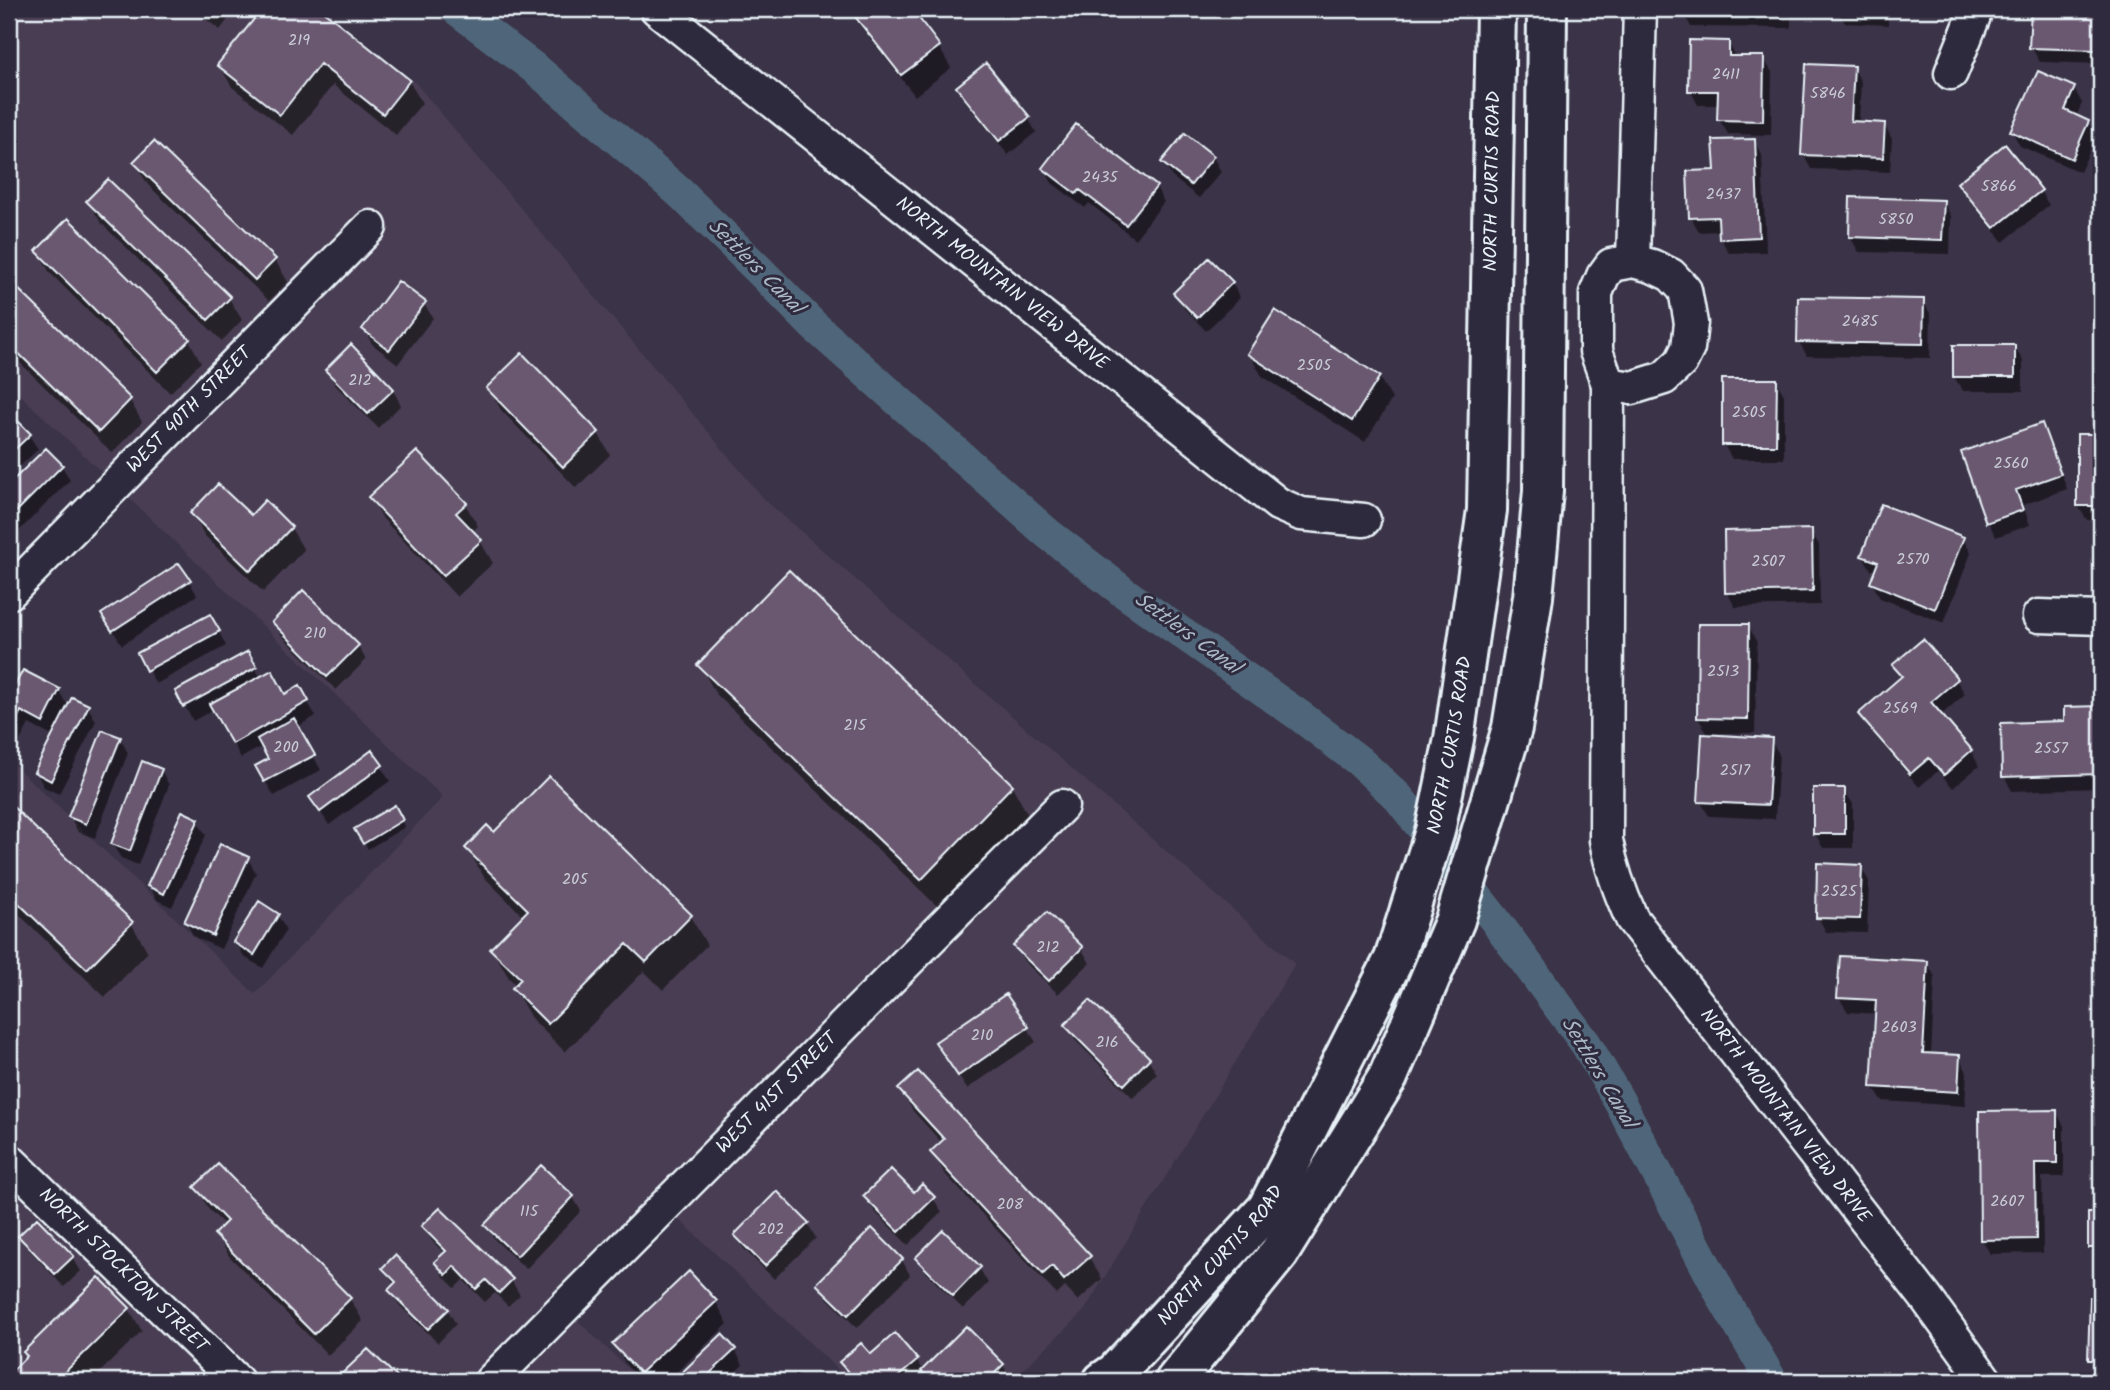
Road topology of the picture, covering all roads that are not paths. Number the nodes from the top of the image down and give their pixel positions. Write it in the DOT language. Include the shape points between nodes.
graph roads {
  1 [pos="657,9"];
  2 [pos="1496,9"];
  3 [pos="1546,9"];
  4 [pos="1640,9"];
  5 [pos="1975,9"];
  6 [pos="1951,73"];
  7 [pos="370,227"];
  8 [pos="1633,261"];
  9 [pos="1608,384"];
  10 [pos="1364,520"];
  11 [pos="9,593"];
  12 [pos="2039,616"];
  13 [pos="2101,618"];
  14 [pos="1062,806"];
  15 [pos="9,1160"];
  16 [pos="237,1381"];
  17 [pos="491,1381"];
  18 [pos="1104,1381"];
  19 [pos="1175,1381"];
  20 [pos="1986,1381"];
  1 -- 10 [label="street, NORTH MOUNTAIN VIEW DRIVE" via="1278,504 1301,514"];
  2 -- 18 [label="main road, NORTH CURTIS ROAD" via="1486,510 1454,739 1435,831 1394,959 1267,1209"];
  3 -- 19 [label="main road, NORTH CURTIS ROAD" via="1542,491 1533,597 1512,727 1455,920 1388,1077 1279,1253"];
  4 -- 8 [label="street"];
  5 -- 6 [label="street"];
  7 -- 11 [label="street, WEST 40TH STREET"];
  8 -- 9 [label="street" via="1611,265 1596,293 1595,351"];
  8 -- 9 [label="street" via="1671,275 1685,290 1691,323 1688,348 1664,378 1632,388"];
  9 -- 20 [label="street, NORTH MOUNTAIN VIEW DRIVE" via="1606,840 1619,889 1632,919"];
  12 -- 13 [label="street"];
  14 -- 17 [label="street, WEST 41ST STREET"];
  15 -- 16 [label="street, NORTH STOCKTON STREET"];
}
